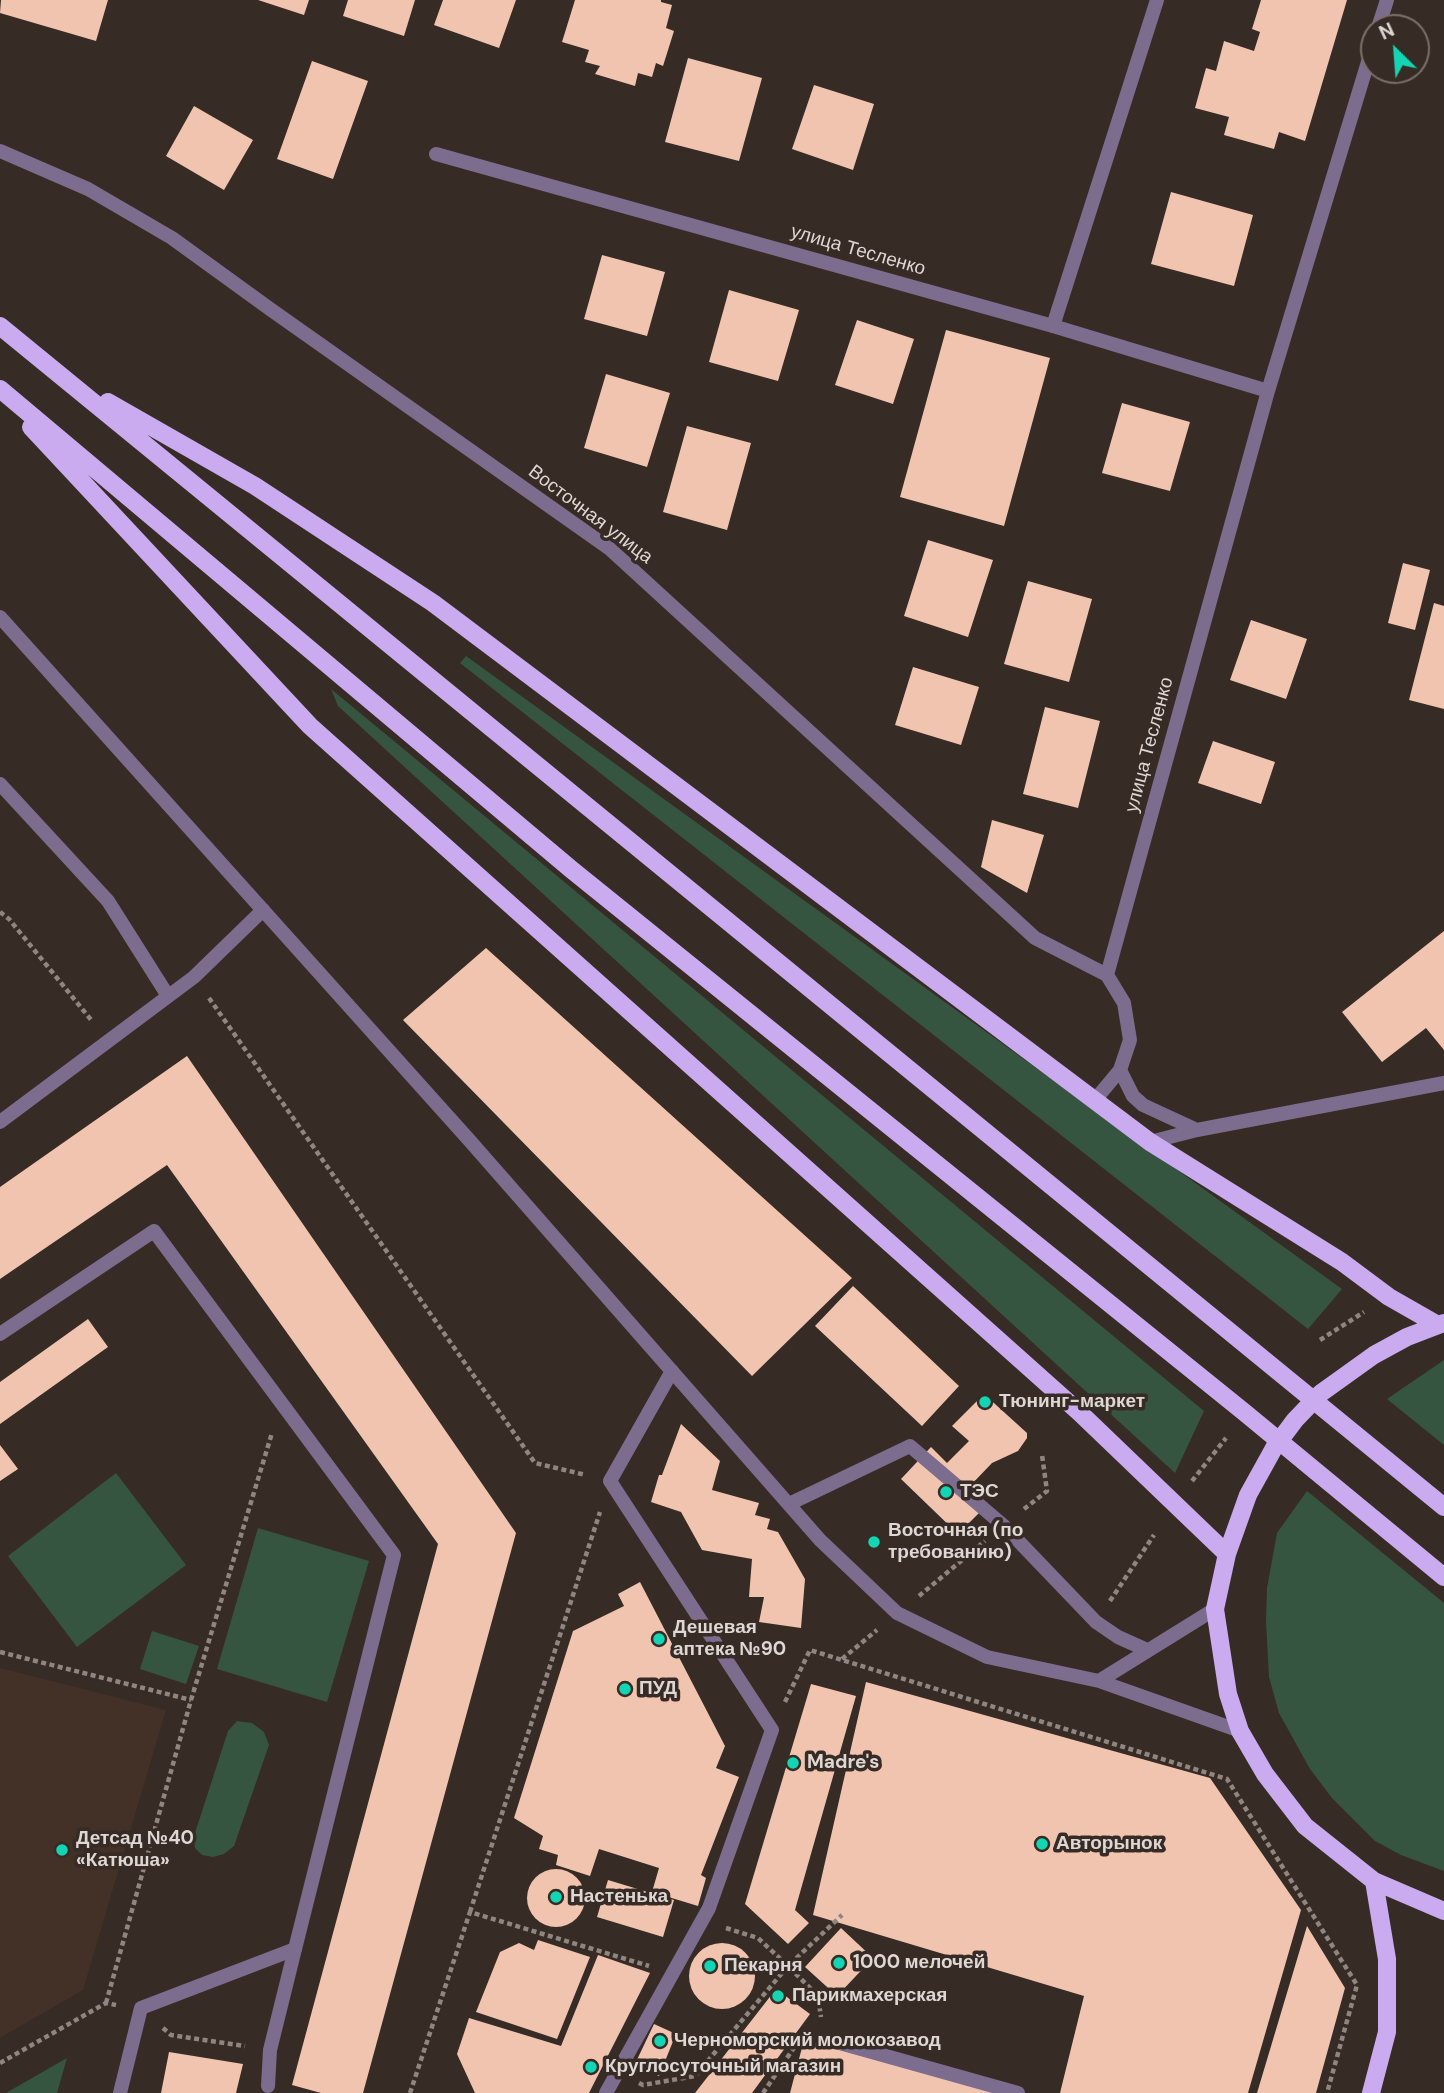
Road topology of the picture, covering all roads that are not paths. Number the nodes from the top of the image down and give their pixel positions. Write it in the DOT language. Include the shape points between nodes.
graph roads {
  1 [pos="1157,0"];
  2 [pos="1361,84"];
  3 [pos="0,151"];
  4 [pos="436,154"];
  5 [pos="0,326"];
  6 [pos="1053,326"];
  7 [pos="63,376"];
  8 [pos="0,389"];
  9 [pos="1268,391"];
  10 [pos="0,394"];
  11 [pos="0,617"];
  12 [pos="0,784"];
  13 [pos="262,910"];
  14 [pos="1107,975"];
  15 [pos="168,996"];
  16 [pos="1120,1070"];
  17 [pos="1444,1083"];
  18 [pos="1095,1100"];
  19 [pos="0,1122"];
  20 [pos="1197,1130"];
  21 [pos="1150,1142"];
  22 [pos="1441,1324"];
  23 [pos="0,1334"];
  24 [pos="671,1371"];
  25 [pos="789,1504"];
  26 [pos="1444,1507"];
  27 [pos="1227,1554"];
  28 [pos="1444,1577"];
  29 [pos="1215,1609"];
  30 [pos="1147,1650"];
  31 [pos="1098,1681"];
  32 [pos="1240,1731"];
  33 [pos="1374,1881"];
  34 [pos="1444,1911"];
  35 [pos="295,1949"];
  36 [pos="828,2040"];
  37 [pos="268,2086"];
  38 [pos="120,2093"];
  39 [pos="606,2093"];
  40 [pos="1018,2093"];
  41 [pos="1371,2093"];
  1 -- 6 [label="street"];
  2 -- 9 [label="street, улица Тесленко"];
  3 -- 14 [label="street, Восточная улица" via="88,189 172,238 610,550 1035,938"];
  4 -- 6 [label="street, улица Тесленко"];
  5 -- 7 [label="main road"];
  6 -- 9 [label="street, улица Тесленко"];
  7 -- 18 [label="main road" via="255,486 433,603"];
  7 -- 26 [label="main road"];
  8 -- 28 [label="main road" via="572,870"];
  9 -- 14 [label="street, улица Тесленко"];
  10 -- 27 [label="main road" via="310,726 1079,1412"];
  11 -- 13 [label="street"];
  12 -- 15 [label="street" via="108,901"];
  13 -- 15 [label="street" via="194,977"];
  13 -- 24 [label="street"];
  14 -- 16 [label="street" via="1124,1003 1130,1040"];
  15 -- 19 [label="street"];
  16 -- 18 [label="street"];
  16 -- 20 [label="street" via="1143,1105"];
  17 -- 20 [label="street"];
  18 -- 21 [label="main road"];
  20 -- 21 [label="street"];
  21 -- 22 [label="main road" via="1342,1262 1389,1297"];
  22 -- 27 [label="main road" via="1374,1355 1321,1393 1295,1420 1248,1495"];
  23 -- 35 [label="street" via="154,1231 394,1555"];
  24 -- 25 [label="street"];
  24 -- 39 [label="street" via="610,1480 772,1730 709,1908"];
  25 -- 30 [label="street" via="910,1446 1004,1526 1096,1622"];
  25 -- 31 [label="street" via="897,1613 987,1657"];
  27 -- 29 [label="main road"];
  29 -- 30 [label="street"];
  29 -- 32 [label="main road" via="1228,1694"];
  30 -- 31 [label="street"];
  31 -- 32 [label="street"];
  32 -- 33 [label="main road" via="1265,1774 1305,1826"];
  33 -- 34 [label="main road"];
  33 -- 41 [label="main road" via="1387,1959 1387,2032"];
  35 -- 37 [label="street" via="270,2050"];
  35 -- 38 [label="street" via="141,2008"];
  36 -- 40 [label="street"];
}
